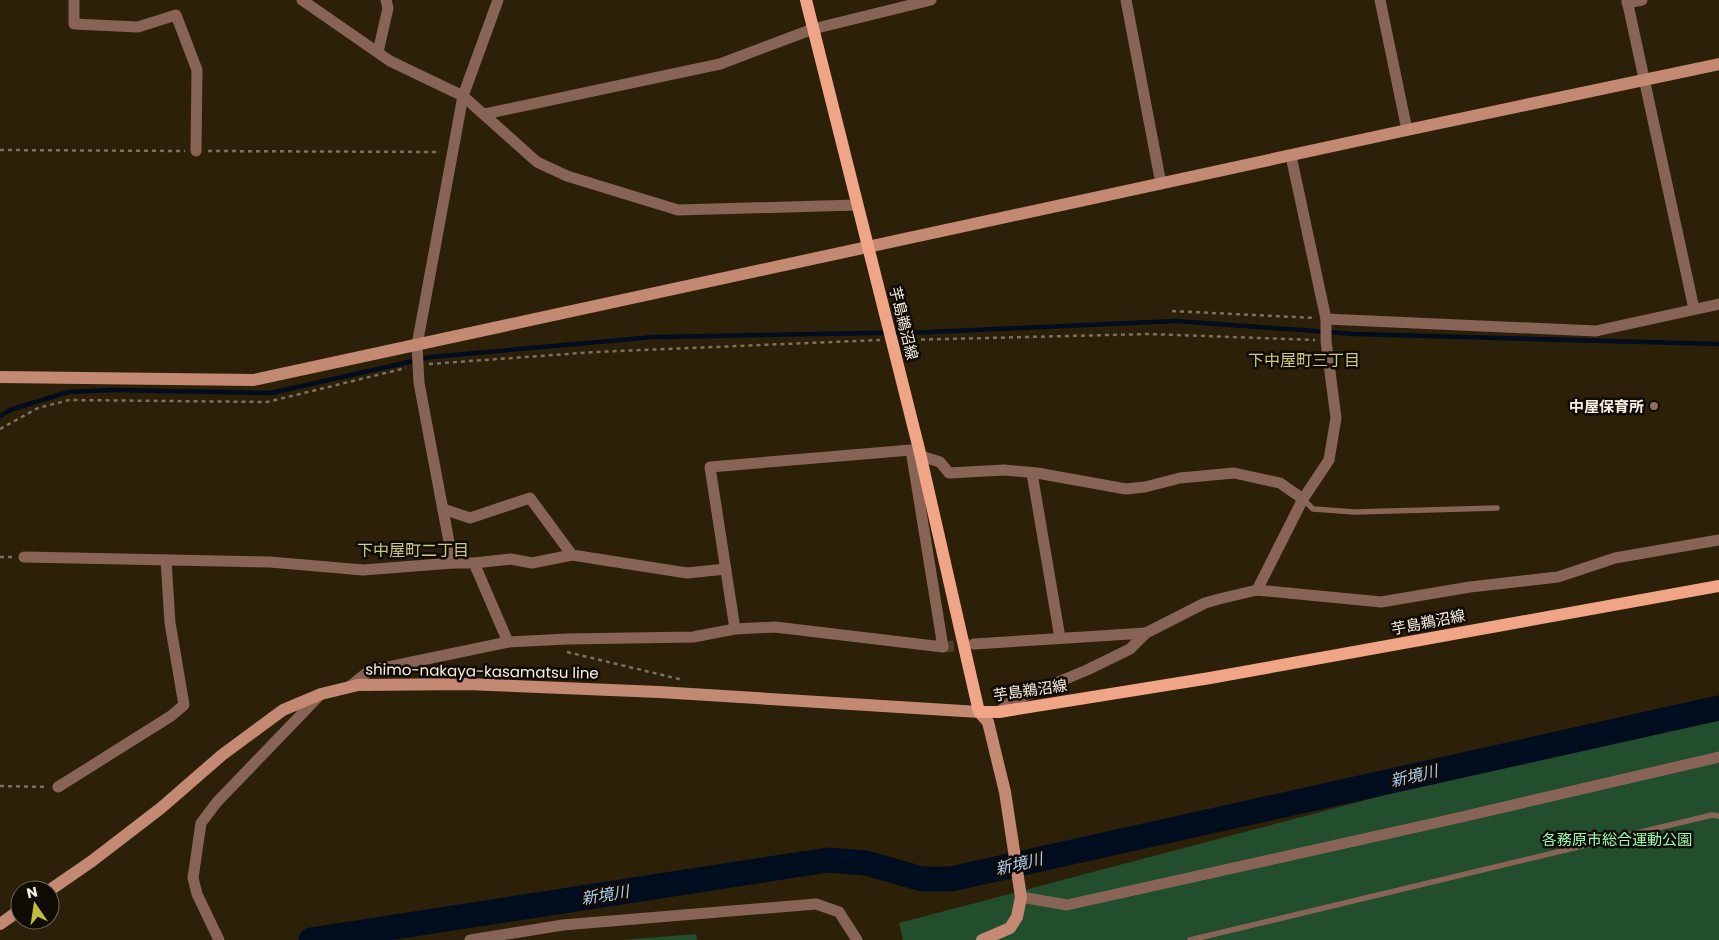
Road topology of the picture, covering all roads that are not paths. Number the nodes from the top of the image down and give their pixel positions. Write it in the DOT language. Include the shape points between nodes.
graph roads {
  1 [pos="74,0"];
  2 [pos="302,0"];
  3 [pos="386,0"];
  4 [pos="498,0"];
  5 [pos="806,0"];
  6 [pos="931,0"];
  7 [pos="1126,0"];
  8 [pos="1380,0"];
  9 [pos="1642,0"];
  10 [pos="1627,2"];
  11 [pos="813,29"];
  12 [pos="378,52"];
  13 [pos="1719,64"];
  14 [pos="1645,80"];
  15 [pos="463,96"];
  16 [pos="485,114"];
  17 [pos="1407,130"];
  18 [pos="196,151"];
  19 [pos="1291,156"];
  20 [pos="1161,184"];
  21 [pos="857,205"];
  22 [pos="868,247"];
  23 [pos="1719,304"];
  24 [pos="1694,309"];
  25 [pos="1326,330"];
  26 [pos="417,344"];
  27 [pos="0,377"];
  28 [pos="917,452"];
  29 [pos="1032,473"];
  30 [pos="1304,500"];
  31 [pos="1497,508"];
  32 [pos="443,509"];
  33 [pos="1719,540"];
  34 [pos="572,555"];
  35 [pos="24,557"];
  36 [pos="166,560"];
  37 [pos="453,563"];
  38 [pos="474,563"];
  39 [pos="726,569"];
  40 [pos="1719,586"];
  41 [pos="1257,590"];
  42 [pos="735,629"];
  43 [pos="1146,633"];
  44 [pos="1060,638"];
  45 [pos="508,642"];
  46 [pos="974,644"];
  47 [pos="349,687"];
  48 [pos="321,694"];
  49 [pos="979,712"];
  50 [pos="999,712"];
  51 [pos="1719,757"];
  52 [pos="58,787"];
  53 [pos="1719,816"];
  54 [pos="60,883"];
  55 [pos="1021,897"];
  56 [pos="219,940"];
  57 [pos="470,940"];
  58 [pos="857,940"];
  59 [pos="982,940"];
  60 [pos="1190,940"];
  1 -- 18 [label="street" via="74,24 138,27 176,15 197,70"];
  2 -- 12 [label="street"];
  3 -- 12 [label="street" via="388,8"];
  4 -- 15 [label="street"];
  5 -- 11 [label="main road, 芋島鵜沼線"];
  6 -- 11 [label="street"];
  7 -- 20 [label="street"];
  8 -- 17 [label="street"];
  9 -- 10 [label="street"];
  10 -- 14 [label="street"];
  11 -- 16 [label="street" via="720,64"];
  11 -- 21 [label="main road, 芋島鵜沼線"];
  12 -- 15 [label="street"];
  13 -- 14 [label="street"];
  14 -- 17 [label="street"];
  14 -- 24 [label="street"];
  15 -- 16 [label="street"];
  15 -- 26 [label="street"];
  16 -- 21 [label="street" via="537,162 567,176 678,210"];
  17 -- 19 [label="street"];
  19 -- 20 [label="street"];
  19 -- 25 [label="street"];
  20 -- 22 [label="street"];
  21 -- 22 [label="main road, 芋島鵜沼線"];
  22 -- 26 [label="street"];
  22 -- 28 [label="main road, 芋島鵜沼線"];
  23 -- 24 [label="street"];
  24 -- 25 [label="street" via="1596,331"];
  25 -- 30 [label="street" via="1336,418 1329,460"];
  26 -- 27 [label="street" via="254,380"];
  26 -- 32 [label="street" via="419,383"];
  28 -- 29 [label="street" via="940,462 949,473 1004,470"];
  28 -- 39 [label="street" via="710,467"];
  28 -- 42 [label="street" via="943,647 775,627"];
  28 -- 49 [label="main road, 芋島鵜沼線"];
  29 -- 30 [label="street" via="1126,489 1180,478 1234,473 1280,483"];
  29 -- 44 [label="street"];
  30 -- 31 [label="lane" via="1313,509 1355,512"];
  30 -- 41 [label="street"];
  32 -- 34 [label="street" via="470,518 530,498"];
  32 -- 37 [label="street"];
  33 -- 41 [label="street" via="1615,558 1558,577 1382,602"];
  34 -- 38 [label="street" via="532,563 511,559"];
  34 -- 39 [label="street" via="687,573"];
  35 -- 36 [label="street"];
  36 -- 37 [label="street" via="270,562 363,570"];
  36 -- 52 [label="street" via="170,623 184,705"];
  37 -- 38 [label="street"];
  38 -- 45 [label="street"];
  39 -- 42 [label="street"];
  40 -- 50 [label="main road, 芋島鵜沼線"];
  41 -- 43 [label="street" via="1205,603"];
  42 -- 45 [label="street" via="693,636"];
  43 -- 44 [label="street"];
  43 -- 50 [label="street" via="1130,649 1010,702"];
  44 -- 46 [label="street"];
  45 -- 47 [label="street" via="369,671"];
  47 -- 48 [label="street, shimo-nakaya-kasamatsu line"];
  47 -- 49 [label="street, shimo-nakaya-kasamatsu line" via="467,684 700,694"];
  48 -- 54 [label="street, shimo-nakaya-kasamatsu line" via="283,710"];
  48 -- 56 [label="street" via="217,802 201,823 193,878"];
  49 -- 50 [label="main road, 芋島鵜沼線"];
  49 -- 55 [label="street" via="988,722 1004,792"];
  51 -- 55 [label="street" via="1067,905"];
  53 -- 60 [label="lane" via="1702,817"];
  55 -- 59 [label="street" via="1017,917 1010,928"];
  57 -- 58 [label="street" via="563,926 816,904 839,912"];
}
